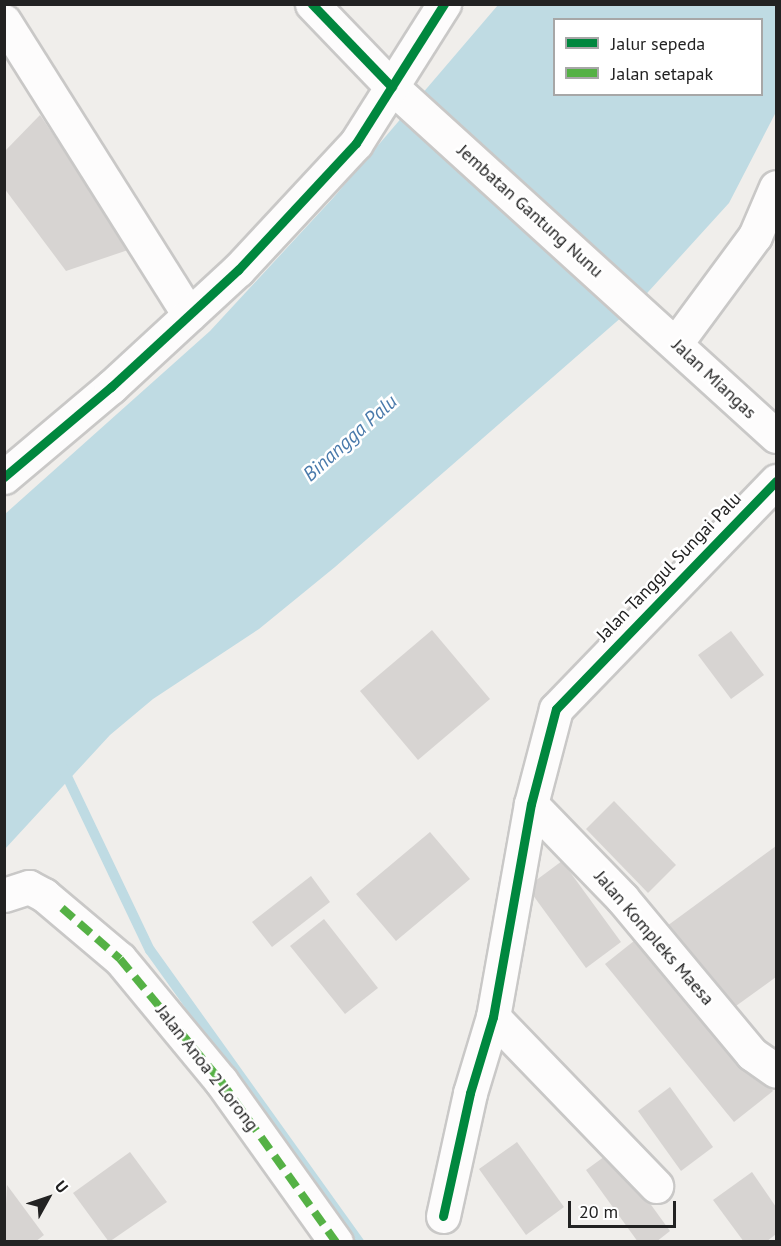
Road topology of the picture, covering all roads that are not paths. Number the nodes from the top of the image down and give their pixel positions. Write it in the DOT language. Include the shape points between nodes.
graph roads {
  1 [pos="312,4"];
  2 [pos="444,4"];
  3 [pos="4,21"];
  4 [pos="399,93"];
  5 [pos="777,187"];
  6 [pos="189,315"];
  7 [pos="664,333"];
  8 [pos="777,436"];
  9 [pos="4,477"];
  10 [pos="777,481"];
  11 [pos="531,804"];
  12 [pos="4,895"];
  13 [pos="493,1017"];
  14 [pos="777,1071"];
  15 [pos="656,1186"];
  16 [pos="443,1216"];
  17 [pos="336,1242"];
  1 -- 4 [label="street, Jembatan Gantung Nunu"];
  2 -- 4 [label="street"];
  3 -- 6 [label="street"];
  4 -- 6 [label="street" via="238,270"];
  4 -- 7 [label="street, Jembatan Gantung Nunu"];
  5 -- 7 [label="street" via="755,236"];
  6 -- 9 [label="street"];
  7 -- 8 [label="street, Jalan Miangas"];
  10 -- 11 [label="street, Jalan Tanggul Sungai Palu" via="556,709"];
  11 -- 13 [label="street, Jalan Tanggul Sungai Palu"];
  11 -- 14 [label="street, Jalan Kompleks Maesa" via="622,898 752,1054"];
  12 -- 17 [label="street, Jalan Anoa 2 Lorong" via="29,887 62,908 120,959 220,1081"];
  13 -- 15 [label="street"];
  13 -- 16 [label="street, Jalan Tanggul Sungai Palu" via="470,1093"];
}
